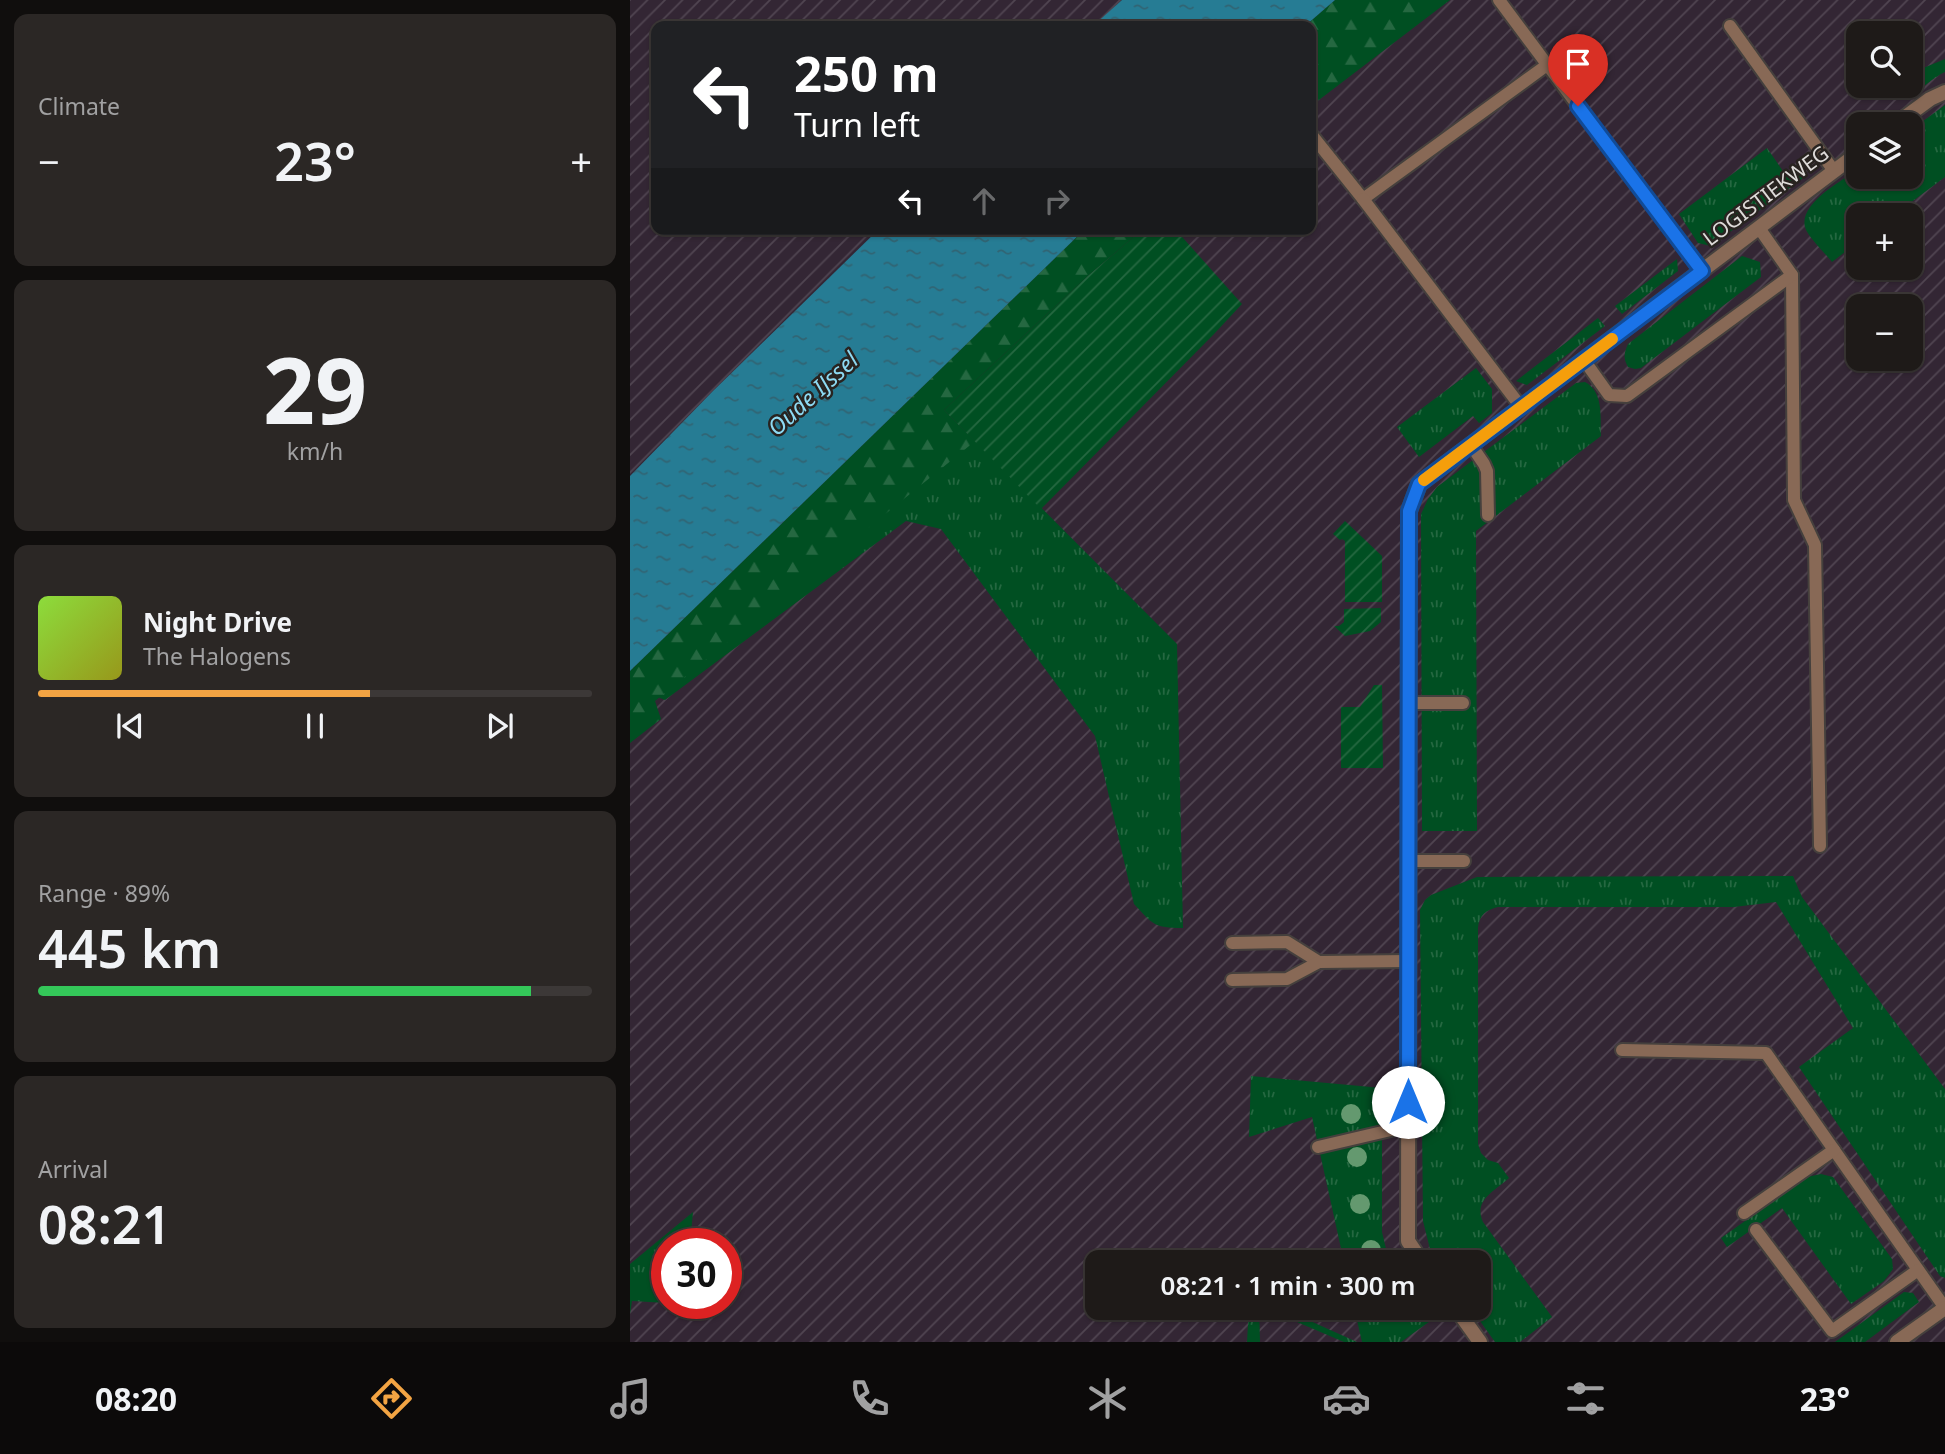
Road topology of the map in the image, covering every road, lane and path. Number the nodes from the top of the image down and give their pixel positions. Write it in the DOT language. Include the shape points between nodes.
graph roads {
  1 [pos="1499,0"];
  2 [pos="1730,26"];
  3 [pos="1548,65"];
  4 [pos="1945,92"];
  5 [pos="1912,112"];
  6 [pos="1316,140"];
  7 [pos="1846,162"];
  8 [pos="1834,171"];
  9 [pos="1363,200"];
  10 [pos="1759,228"];
  11 [pos="1702,271"];
  12 [pos="1793,275"];
  13 [pos="1584,360"];
  14 [pos="1521,407"];
  15 [pos="1471,445"];
  16 [pos="1488,514"];
  17 [pos="1409,703"];
  18 [pos="1463,703"];
  19 [pos="1820,846"];
  20 [pos="1408,861"];
  21 [pos="1464,861"];
  22 [pos="1231,943"];
  23 [pos="1408,961"];
  24 [pos="1319,962"];
  25 [pos="1232,980"];
  26 [pos="1622,1050"];
  27 [pos="1408,1126"];
  28 [pos="1318,1146"];
  29 [pos="1834,1150"];
  30 [pos="1744,1213"];
  31 [pos="1756,1230"];
  32 [pos="1414,1250"];
  33 [pos="1918,1270"];
  34 [pos="1945,1308"];
  35 [pos="1464,1320"];
  36 [pos="1479,1342"];
  37 [pos="1897,1342"];
  1 -- 3 [label="lane"];
  2 -- 8 [label="lane"];
  3 -- 9 [label="lane"];
  3 -- 11 [label="lane"];
  4 -- 5 [label="street"];
  6 -- 9 [label="lane"];
  7 -- 8 [label="street, LOGISTIEKWEG"];
  8 -- 10 [label="street, LOGISTIEKWEG"];
  9 -- 14 [label="lane"];
  10 -- 11 [label="street, LOGISTIEKWEG"];
  10 -- 12 [label="lane"];
  11 -- 13 [label="street, LOGISTIEKWEG"];
  12 -- 13 [label="lane" via="1627,396 1609,395"];
  12 -- 19 [label="lane" via="1794,500 1815,545"];
  13 -- 14 [label="street, LOGISTIEKWEG"];
  14 -- 15 [label="street, LOGISTIEKWEG"];
  15 -- 16 [label="lane" via="1487,471"];
  15 -- 17 [label="street, LOGISTIEKWEG" via="1419,484 1409,511"];
  17 -- 18 [label="lane"];
  17 -- 20 [label="street, LOGISTIEKWEG"];
  20 -- 21 [label="lane"];
  20 -- 23 [label="street, LOGISTIEKWEG"];
  22 -- 24 [label="lane" via="1287,942"];
  23 -- 24 [label="lane"];
  23 -- 27 [label="street, LOGISTIEKWEG"];
  24 -- 25 [label="lane" via="1287,979"];
  26 -- 29 [label="lane" via="1766,1053"];
  27 -- 28 [label="lane"];
  27 -- 32 [label="street, LOGISTIEKWEG" via="1408,1241"];
  29 -- 30 [label="lane"];
  29 -- 33 [label="lane"];
  31 -- 33 [label="lane" via="1832,1331"];
  33 -- 34 [label="lane"];
  34 -- 37 [label="street"];
  35 -- 36 [label="street"];
}
